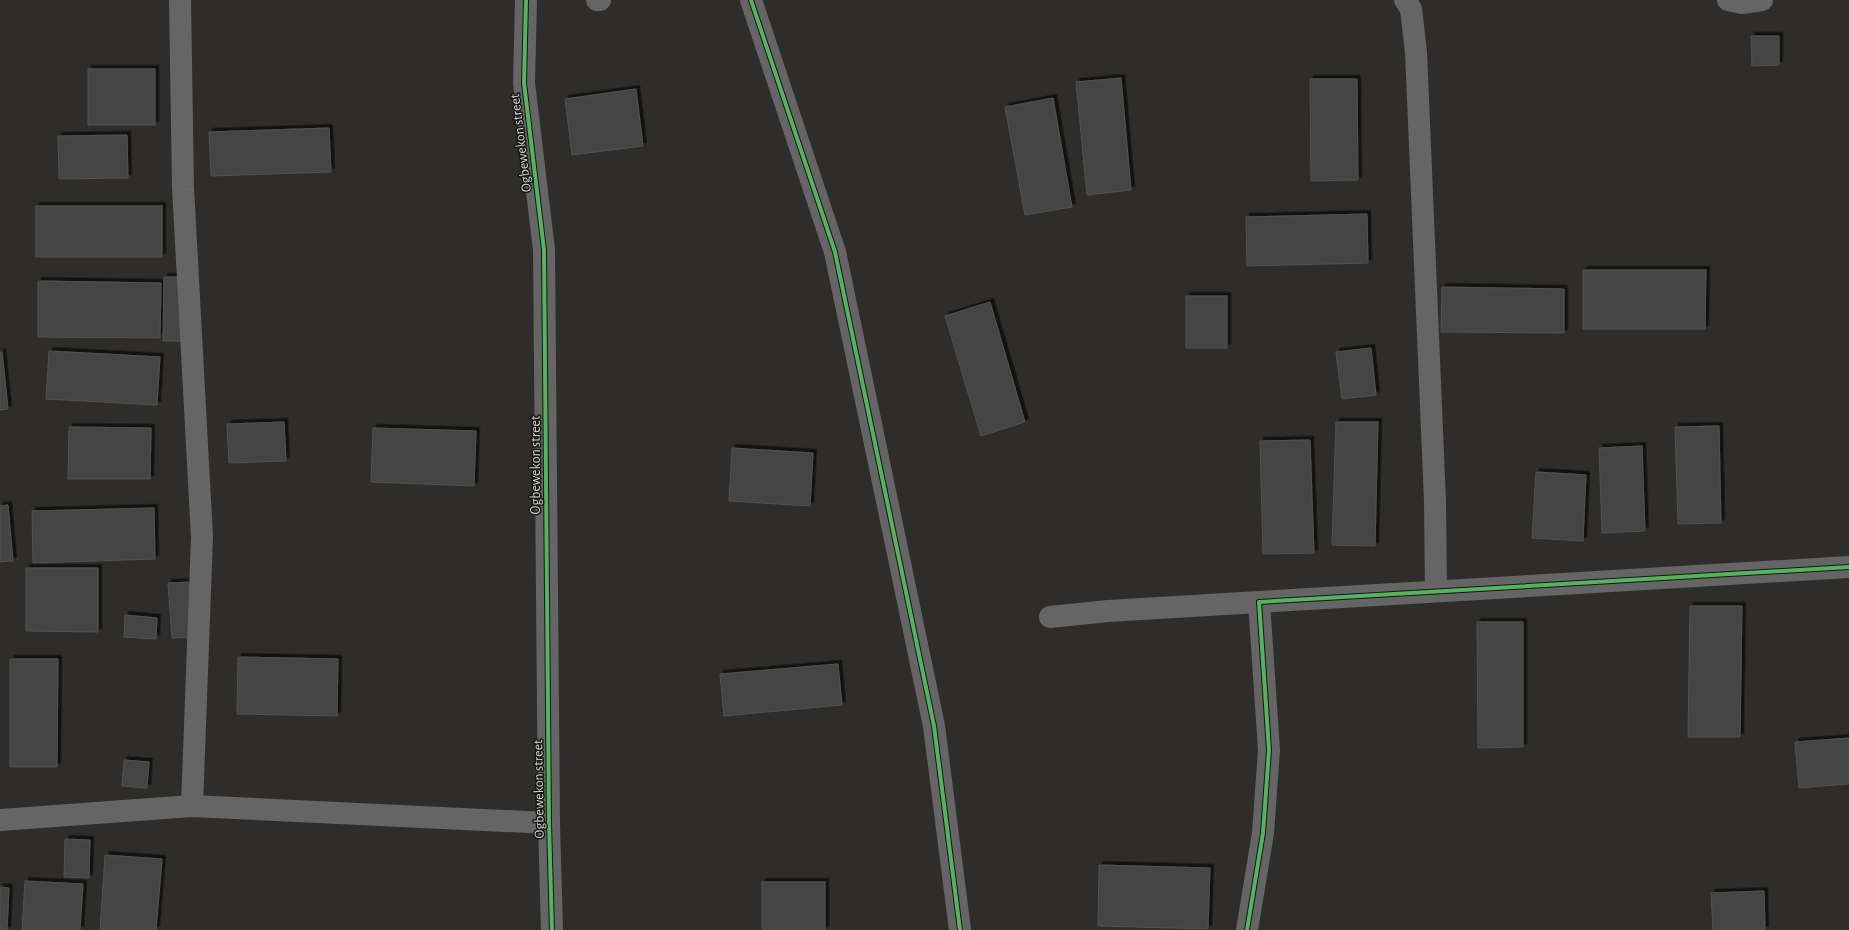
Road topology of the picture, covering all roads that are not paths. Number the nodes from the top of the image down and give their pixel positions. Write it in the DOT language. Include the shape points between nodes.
graph roads {
  1 [pos="180,0"];
  2 [pos="526,0"];
  3 [pos="751,0"];
  4 [pos="1405,0"];
  5 [pos="1728,0"];
  6 [pos="1762,0"];
  7 [pos="1849,567"];
  8 [pos="1436,591"];
  9 [pos="1259,602"];
  10 [pos="1050,617"];
  11 [pos="192,806"];
  12 [pos="0,820"];
  13 [pos="549,823"];
  14 [pos="552,930"];
  15 [pos="960,930"];
  16 [pos="1247,930"];
  1 -- 11 [label="street" via="183,187 202,536"];
  2 -- 13 [label="street, Ogbewekon street" via="524,84 544,250"];
  3 -- 15 [label="street" via="835,252 934,726"];
  4 -- 8 [label="street" via="1411,9 1416,52 1435,501"];
  5 -- 6 [label="street" via="1742,3"];
  7 -- 8 [label="street"];
  8 -- 9 [label="street"];
  9 -- 10 [label="street"];
  9 -- 16 [label="street" via="1269,750 1262,833"];
  11 -- 12 [label="street"];
  11 -- 13 [label="street"];
  13 -- 14 [label="street, Ogbewekon street"];
}
